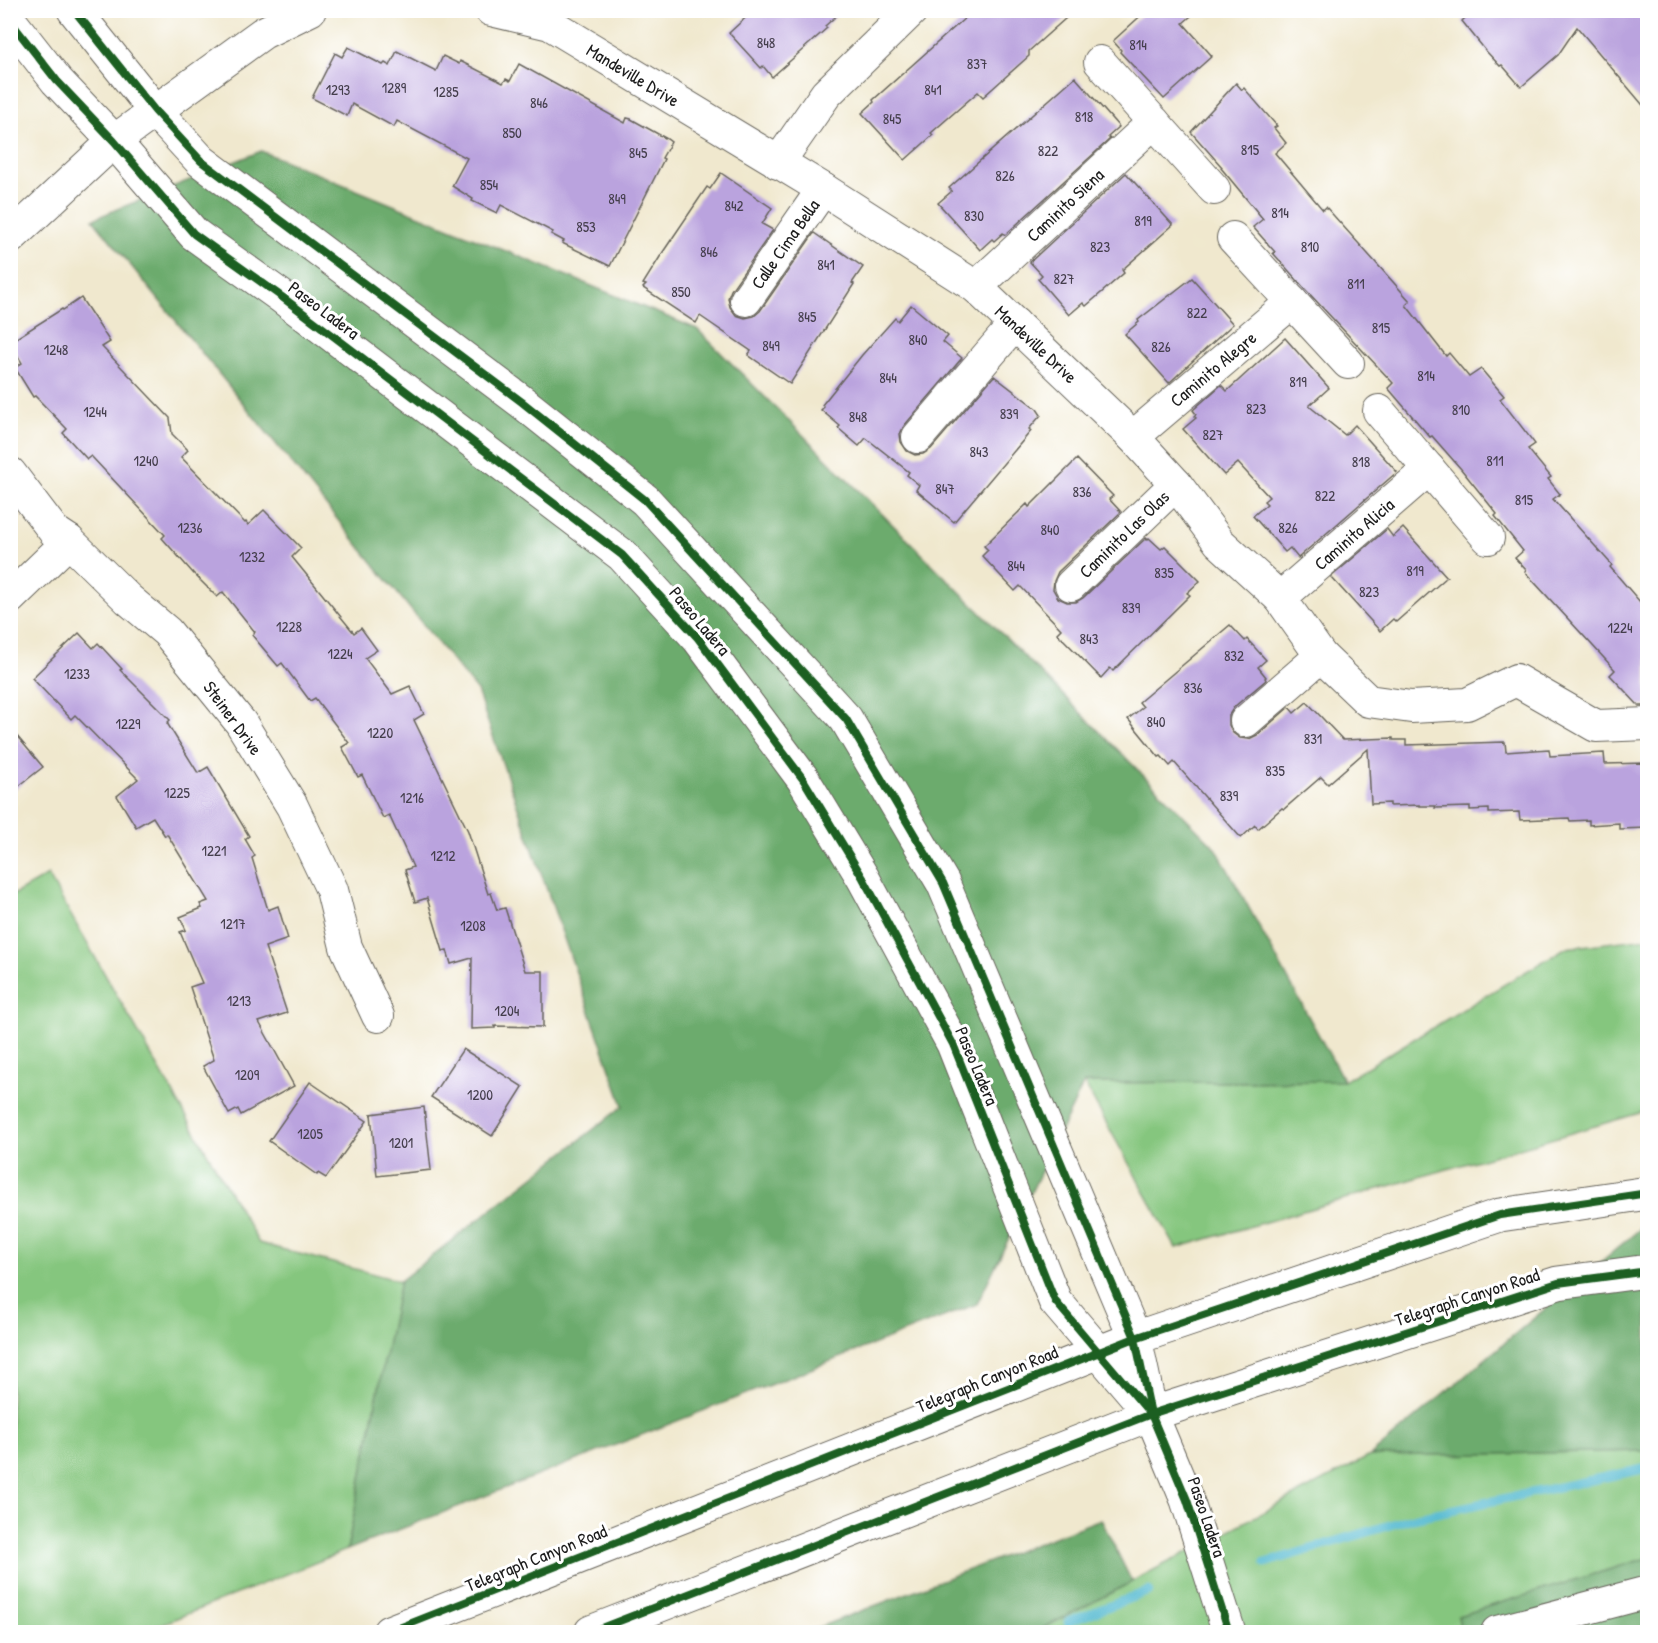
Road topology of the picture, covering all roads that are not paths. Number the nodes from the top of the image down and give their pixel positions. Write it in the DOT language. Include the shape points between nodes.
graph roads {
  1 [pos="74,10"];
  2 [pos="310,10"];
  3 [pos="491,10"];
  4 [pos="912,10"];
  5 [pos="553,17"];
  6 [pos="10,21"];
  7 [pos="1100,62"];
  8 [pos="155,111"];
  9 [pos="1154,122"];
  10 [pos="114,141"];
  11 [pos="778,163"];
  12 [pos="823,189"];
  13 [pos="1214,189"];
  14 [pos="10,238"];
  15 [pos="1233,238"];
  16 [pos="976,287"];
  17 [pos="746,300"];
  18 [pos="1292,302"];
  19 [pos="1015,324"];
  20 [pos="1348,363"];
  21 [pos="1379,411"];
  22 [pos="1133,436"];
  23 [pos="918,437"];
  24 [pos="1429,469"];
  25 [pos="10,473"];
  26 [pos="1176,484"];
  27 [pos="1488,538"];
  28 [pos="69,541"];
  29 [pos="1071,585"];
  30 [pos="10,598"];
  31 [pos="1280,598"];
  32 [pos="1321,656"];
  33 [pos="1246,721"];
  34 [pos="1647,724"];
  35 [pos="378,1016"];
  36 [pos="1647,1193"];
  37 [pos="1647,1271"];
  38 [pos="1135,1338"];
  39 [pos="1098,1351"];
  40 [pos="1151,1414"];
  41 [pos="1647,1592"];
  42 [pos="389,1632"];
  43 [pos="591,1632"];
  44 [pos="1230,1632"];
  45 [pos="1497,1632"];
  1 -- 8 [label="main road, Paseo Ladera"];
  2 -- 8 [label="street" via="263,33"];
  3 -- 5 [label="street, Mandeville Drive"];
  4 -- 11 [label="street" via="826,94"];
  5 -- 11 [label="street, Mandeville Drive"];
  6 -- 10 [label="main road, Paseo Ladera" via="57,81"];
  7 -- 9 [label="street"];
  8 -- 10 [label="street"];
  8 -- 38 [label="main road, Paseo Ladera" via="201,161 522,402 645,500 846,719 943,883"];
  9 -- 13 [label="street"];
  9 -- 16 [label="street, Caminito Siena"];
  10 -- 14 [label="street"];
  10 -- 39 [label="main road, Paseo Ladera" via="194,234 622,555 698,638 803,779 863,878 953,1044 1055,1301"];
  11 -- 12 [label="street, Mandeville Drive"];
  12 -- 16 [label="street, Mandeville Drive"];
  12 -- 17 [label="street, Calle Cima Bella"];
  15 -- 18 [label="street"];
  16 -- 19 [label="street, Mandeville Drive"];
  18 -- 20 [label="street"];
  18 -- 22 [label="street, Caminito Alegre"];
  19 -- 22 [label="street, Mandeville Drive"];
  19 -- 23 [label="street"];
  21 -- 24 [label="street"];
  22 -- 26 [label="street, Mandeville Drive"];
  24 -- 27 [label="street"];
  24 -- 31 [label="street, Caminito Alicia"];
  25 -- 28 [label="street, Steiner Drive" via="54,531"];
  26 -- 29 [label="street, Caminito Las Olas"];
  26 -- 31 [label="street, Mandeville Drive" via="1219,542"];
  28 -- 30 [label="street"];
  28 -- 35 [label="street, Steiner Drive" via="167,632 241,723 292,806 332,890 346,947"];
  31 -- 32 [label="street, Mandeville Drive"];
  32 -- 33 [label="street"];
  32 -- 34 [label="street, Mandeville Drive" via="1368,701 1411,708 1467,704 1516,680 1596,726"];
  36 -- 38 [label="main road, Telegraph Canyon Road" via="1500,1215"];
  37 -- 40 [label="main road, Telegraph Canyon Road" via="1558,1283"];
  38 -- 39 [label="main road, Telegraph Canyon Road"];
  38 -- 40 [label="main road, Paseo Ladera"];
  39 -- 40 [label="main road, Paseo Ladera"];
  39 -- 42 [label="main road, Telegraph Canyon Road"];
  40 -- 43 [label="main road, Telegraph Canyon Road"];
  40 -- 44 [label="main road, Paseo Ladera" via="1187,1500"];
  41 -- 45 [label="street"];
}
